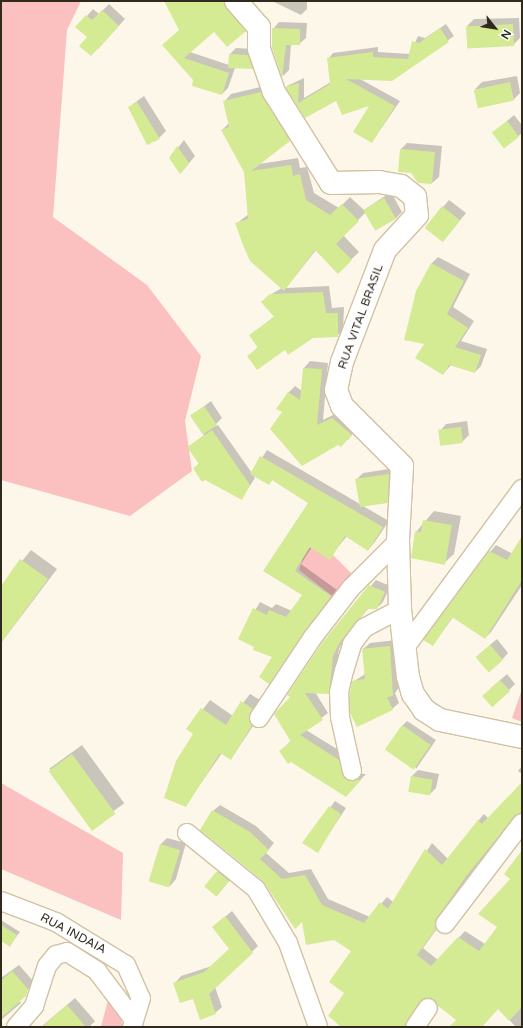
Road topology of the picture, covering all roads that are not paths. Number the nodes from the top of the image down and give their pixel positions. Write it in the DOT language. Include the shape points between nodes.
graph roads {
  1 [pos="236,1"];
  2 [pos="522,489"];
  3 [pos="398,541"];
  4 [pos="400,609"];
  5 [pos="404,649"];
  6 [pos="259,718"];
  7 [pos="522,737"];
  8 [pos="352,771"];
  9 [pos="522,823"];
  10 [pos="187,833"];
  11 [pos="1,901"];
  12 [pos="445,924"];
  13 [pos="428,1008"];
  14 [pos="133,1024"];
  15 [pos="16,1027"];
  16 [pos="318,1027"];
  17 [pos="415,1027"];
  1 -- 3 [label="street, RUA VITAL BRASIL" via="259,27 259,49 274,92 331,183 379,182 401,186 415,197 417,215 385,250 342,362 336,390 342,406 402,466"];
  2 -- 5 [label="street"];
  3 -- 4 [label="street, RUA VITAL BRASIL"];
  3 -- 6 [label="street" via="342,600"];
  4 -- 5 [label="street, RUA VITAL BRASIL"];
  4 -- 8 [label="street" via="364,628 352,644 344,671 339,692 340,717"];
  5 -- 7 [label="street, RUA VITAL BRASIL" via="408,677 424,710 458,726"];
  9 -- 12 [label="street"];
  10 -- 16 [label="street" via="256,889 288,943"];
  11 -- 14 [label="street, RUA INDAIA" via="56,922 126,965 141,998"];
  13 -- 17 [label="street"];
  14 -- 15 [label="street" via="97,971 67,952 56,955 47,966 34,1006"];
}
